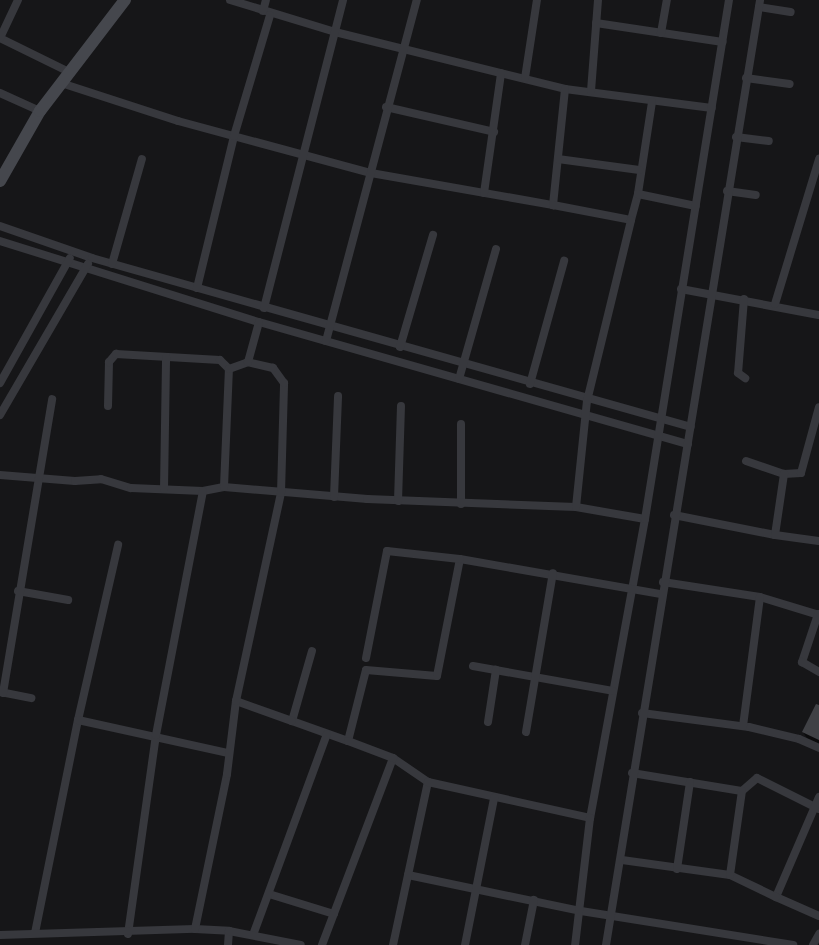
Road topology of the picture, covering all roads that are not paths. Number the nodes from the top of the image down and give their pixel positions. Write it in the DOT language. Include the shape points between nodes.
graph roads {
  1 [pos="18,0"];
  2 [pos="125,0"];
  3 [pos="230,0"];
  4 [pos="266,0"];
  5 [pos="343,0"];
  6 [pos="417,0"];
  7 [pos="537,0"];
  8 [pos="598,0"];
  9 [pos="667,0"];
  10 [pos="729,0"];
  11 [pos="760,3"];
  12 [pos="791,12"];
  13 [pos="267,13"];
  14 [pos="596,23"];
  15 [pos="335,32"];
  16 [pos="661,33"];
  17 [pos="0,38"];
  18 [pos="723,42"];
  19 [pos="405,50"];
  20 [pos="69,72"];
  21 [pos="501,73"];
  22 [pos="525,78"];
  23 [pos="746,78"];
  24 [pos="61,83"];
  25 [pos="790,84"];
  26 [pos="566,89"];
  27 [pos="591,91"];
  28 [pos="0,93"];
  29 [pos="652,102"];
  30 [pos="386,107"];
  31 [pos="712,108"];
  32 [pos="40,111"];
  33 [pos="495,132"];
  34 [pos="234,136"];
  35 [pos="736,137"];
  36 [pos="769,141"];
  37 [pos="301,154"];
  38 [pos="142,159"];
  39 [pos="558,159"];
  40 [pos="819,159"];
  41 [pos="639,170"];
  42 [pos="371,173"];
  43 [pos="0,180"];
  44 [pos="727,191"];
  45 [pos="484,193"];
  46 [pos="638,194"];
  47 [pos="756,195"];
  48 [pos="554,205"];
  49 [pos="696,206"];
  50 [pos="631,220"];
  51 [pos="0,226"];
  52 [pos="433,235"];
  53 [pos="0,241"];
  54 [pos="496,249"];
  55 [pos="75,251"];
  56 [pos="92,258"];
  57 [pos="564,261"];
  58 [pos="68,263"];
  59 [pos="112,264"];
  60 [pos="86,267"];
  61 [pos="197,288"];
  62 [pos="681,289"];
  63 [pos="711,294"];
  64 [pos="744,299"];
  65 [pos="775,304"];
  66 [pos="264,308"];
  67 [pos="819,315"];
  68 [pos="259,322"];
  69 [pos="330,326"];
  70 [pos="326,341"];
  71 [pos="399,347"];
  72 [pos="166,357"];
  73 [pos="248,362"];
  74 [pos="463,365"];
  75 [pos="229,369"];
  76 [pos="745,378"];
  77 [pos="459,379"];
  78 [pos="0,383"];
  79 [pos="530,384"];
  80 [pos="338,396"];
  81 [pos="52,399"];
  82 [pos="587,400"];
  83 [pos="400,405"];
  84 [pos="108,406"];
  85 [pos="819,407"];
  86 [pos="0,416"];
  87 [pos="584,417"];
  88 [pos="663,422"];
  89 [pos="461,424"];
  90 [pos="691,428"];
  91 [pos="659,438"];
  92 [pos="688,444"];
  93 [pos="746,461"];
  94 [pos="784,474"];
  95 [pos="0,475"];
  96 [pos="36,478"];
  97 [pos="224,487"];
  98 [pos="164,489"];
  99 [pos="203,491"];
  100 [pos="281,493"];
  101 [pos="334,497"];
  102 [pos="398,501"];
  103 [pos="461,504"];
  104 [pos="576,507"];
  105 [pos="674,515"];
  106 [pos="645,519"];
  107 [pos="775,535"];
  108 [pos="819,541"];
  109 [pos="118,545"];
  110 [pos="460,560"];
  111 [pos="553,573"];
  112 [pos="663,582"];
  113 [pos="632,588"];
  114 [pos="18,591"];
  115 [pos="661,594"];
  116 [pos="760,597"];
  117 [pos="68,600"];
  118 [pos="818,614"];
  119 [pos="312,651"];
  120 [pos="366,658"];
  121 [pos="473,666"];
  122 [pos="496,670"];
  123 [pos="819,672"];
  124 [pos="536,677"];
  125 [pos="613,691"];
  126 [pos="2,693"];
  127 [pos="31,698"];
  128 [pos="236,701"];
  129 [pos="642,713"];
  130 [pos="78,720"];
  131 [pos="292,721"];
  132 [pos="488,722"];
  133 [pos="743,726"];
  134 [pos="526,732"];
  135 [pos="327,734"];
  136 [pos="156,735"];
  137 [pos="348,741"];
  138 [pos="819,748"];
  139 [pos="228,753"];
  140 [pos="393,758"];
  141 [pos="632,773"];
  142 [pos="428,782"];
  143 [pos="690,782"];
  144 [pos="742,791"];
  145 [pos="819,797"];
  146 [pos="494,798"];
  147 [pos="817,808"];
  148 [pos="590,818"];
  149 [pos="622,860"];
  150 [pos="677,869"];
  151 [pos="408,875"];
  152 [pos="730,875"];
  153 [pos="477,889"];
  154 [pos="269,894"];
  155 [pos="776,897"];
  156 [pos="534,900"];
  157 [pos="580,910"];
  158 [pos="334,914"];
  159 [pos="612,915"];
  160 [pos="819,916"];
  161 [pos="195,929"];
  162 [pos="229,931"];
  163 [pos="35,933"];
  164 [pos="128,934"];
  165 [pos="819,934"];
  166 [pos="0,935"];
  167 [pos="254,935"];
  168 [pos="228,945"];
  169 [pos="301,945"];
  170 [pos="322,945"];
  171 [pos="393,945"];
  172 [pos="465,945"];
  173 [pos="525,945"];
  174 [pos="575,945"];
  175 [pos="606,945"];
  176 [pos="793,945"];
  177 [pos="813,945"];
  1 -- 17 [label="street"];
  2 -- 20 [label="street"];
  3 -- 13 [label="street"];
  4 -- 13 [label="street"];
  5 -- 15 [label="street"];
  6 -- 19 [label="street"];
  7 -- 22 [label="street"];
  8 -- 14 [label="street"];
  9 -- 16 [label="street"];
  10 -- 18 [label="street"];
  11 -- 12 [label="street"];
  11 -- 23 [label="street"];
  13 -- 15 [label="street"];
  13 -- 34 [label="street"];
  14 -- 16 [label="street"];
  14 -- 27 [label="street"];
  15 -- 19 [label="street"];
  15 -- 37 [label="street"];
  16 -- 18 [label="street"];
  17 -- 20 [label="street"];
  18 -- 31 [label="street"];
  19 -- 21 [label="street"];
  19 -- 30 [label="street"];
  20 -- 24 [label="street"];
  21 -- 22 [label="street"];
  21 -- 33 [label="street"];
  22 -- 26 [label="street"];
  23 -- 25 [label="street"];
  23 -- 35 [label="street"];
  24 -- 32 [label="street"];
  24 -- 34 [label="street"];
  26 -- 27 [label="street"];
  26 -- 39 [label="street"];
  27 -- 29 [label="street"];
  28 -- 32 [label="street"];
  29 -- 31 [label="street"];
  29 -- 41 [label="street"];
  30 -- 33 [label="street"];
  30 -- 42 [label="street"];
  31 -- 49 [label="street"];
  32 -- 43 [label="street"];
  33 -- 45 [label="street"];
  34 -- 37 [label="street"];
  34 -- 61 [label="street"];
  35 -- 36 [label="street"];
  35 -- 44 [label="street"];
  37 -- 42 [label="street"];
  37 -- 66 [label="street"];
  38 -- 59 [label="street"];
  39 -- 41 [label="street"];
  39 -- 48 [label="street"];
  40 -- 65 [label="street"];
  41 -- 46 [label="street"];
  42 -- 45 [label="street"];
  42 -- 69 [label="street"];
  44 -- 47 [label="street"];
  44 -- 63 [label="street"];
  45 -- 48 [label="street"];
  46 -- 49 [label="street"];
  46 -- 50 [label="street"];
  48 -- 50 [label="street"];
  49 -- 62 [label="street"];
  50 -- 82 [label="street"];
  51 -- 55 [label="street"];
  52 -- 71 [label="street"];
  53 -- 58 [label="street"];
  54 -- 74 [label="street"];
  55 -- 56 [label="street"];
  55 -- 58 [label="street"];
  56 -- 59 [label="street"];
  56 -- 60 [label="street"];
  57 -- 79 [label="street"];
  58 -- 60 [label="street"];
  58 -- 78 [label="street"];
  59 -- 61 [label="street"];
  60 -- 68 [label="street"];
  60 -- 86 [label="street"];
  61 -- 66 [label="street"];
  62 -- 63 [label="street"];
  62 -- 88 [label="street"];
  63 -- 64 [label="street"];
  63 -- 90 [label="street"];
  64 -- 65 [label="street"];
  64 -- 76 [label="street" via="738,373"];
  65 -- 67 [label="street"];
  66 -- 69 [label="street"];
  68 -- 70 [label="street"];
  68 -- 73 [label="street"];
  69 -- 70 [label="street"];
  69 -- 71 [label="street"];
  70 -- 77 [label="street"];
  71 -- 74 [label="street"];
  72 -- 75 [label="street" via="220,360"];
  72 -- 84 [label="street" via="112,356"];
  72 -- 98 [label="street"];
  73 -- 75 [label="street"];
  73 -- 100 [label="street" via="273,368 284,383"];
  74 -- 77 [label="street"];
  74 -- 79 [label="street"];
  75 -- 97 [label="street"];
  77 -- 87 [label="street"];
  79 -- 82 [label="street"];
  80 -- 101 [label="street"];
  81 -- 96 [label="street"];
  82 -- 87 [label="street"];
  82 -- 88 [label="street"];
  83 -- 102 [label="street"];
  85 -- 94 [label="street" via="804,469 796,475"];
  87 -- 91 [label="street"];
  87 -- 104 [label="street"];
  88 -- 90 [label="street"];
  88 -- 91 [label="street"];
  89 -- 103 [label="street"];
  90 -- 92 [label="street"];
  91 -- 92 [label="street"];
  91 -- 106 [label="street"];
  92 -- 105 [label="street"];
  93 -- 94 [label="street"];
  94 -- 107 [label="street"];
  95 -- 96 [label="street"];
  96 -- 98 [label="street" via="100,480 119,487"];
  96 -- 114 [label="street"];
  97 -- 99 [label="street"];
  97 -- 100 [label="street"];
  98 -- 99 [label="street"];
  99 -- 136 [label="street"];
  100 -- 101 [label="street"];
  100 -- 128 [label="street"];
  101 -- 102 [label="street"];
  102 -- 103 [label="street"];
  103 -- 104 [label="street"];
  104 -- 106 [label="street"];
  105 -- 107 [label="street"];
  105 -- 112 [label="street"];
  106 -- 113 [label="street"];
  107 -- 108 [label="street"];
  109 -- 130 [label="street"];
  110 -- 111 [label="street"];
  110 -- 120 [label="street" via="387,551"];
  110 -- 137 [label="street" via="436,676 366,670"];
  111 -- 113 [label="street"];
  111 -- 124 [label="street"];
  112 -- 115 [label="street"];
  112 -- 116 [label="street"];
  113 -- 115 [label="street"];
  113 -- 125 [label="street"];
  114 -- 117 [label="street"];
  114 -- 126 [label="street"];
  115 -- 129 [label="street"];
  116 -- 118 [label="street"];
  116 -- 133 [label="street"];
  118 -- 123 [label="street" via="802,662"];
  119 -- 131 [label="street"];
  121 -- 122 [label="street"];
  122 -- 124 [label="street"];
  122 -- 132 [label="street"];
  124 -- 125 [label="street"];
  124 -- 134 [label="street"];
  125 -- 148 [label="street"];
  126 -- 127 [label="street"];
  128 -- 131 [label="street"];
  128 -- 139 [label="street"];
  129 -- 133 [label="street"];
  129 -- 141 [label="street"];
  130 -- 136 [label="street"];
  130 -- 163 [label="street"];
  131 -- 135 [label="street"];
  133 -- 138 [label="street" via="799,739"];
  135 -- 137 [label="street"];
  135 -- 154 [label="street"];
  136 -- 139 [label="street"];
  136 -- 164 [label="street"];
  137 -- 140 [label="street"];
  139 -- 161 [label="street"];
  140 -- 142 [label="street"];
  140 -- 158 [label="street"];
  141 -- 143 [label="street"];
  141 -- 149 [label="street"];
  142 -- 146 [label="street"];
  142 -- 151 [label="street"];
  143 -- 144 [label="street"];
  143 -- 150 [label="street"];
  144 -- 147 [label="street" via="757,778"];
  144 -- 152 [label="street"];
  145 -- 147 [label="street"];
  146 -- 148 [label="street"];
  146 -- 153 [label="street"];
  147 -- 155 [label="street"];
  148 -- 157 [label="street"];
  149 -- 150 [label="street"];
  149 -- 159 [label="street"];
  150 -- 152 [label="street"];
  151 -- 153 [label="street"];
  151 -- 171 [label="street"];
  152 -- 155 [label="street"];
  153 -- 156 [label="street"];
  153 -- 172 [label="street"];
  154 -- 158 [label="street"];
  154 -- 167 [label="street"];
  155 -- 160 [label="street"];
  156 -- 157 [label="street"];
  156 -- 173 [label="street"];
  157 -- 159 [label="street"];
  157 -- 174 [label="street"];
  158 -- 170 [label="street"];
  159 -- 175 [label="street"];
  159 -- 176 [label="street"];
  161 -- 162 [label="street"];
  161 -- 164 [label="street"];
  162 -- 167 [label="street"];
  162 -- 168 [label="street"];
  163 -- 164 [label="street"];
  163 -- 166 [label="street"];
  165 -- 177 [label="street"];
  167 -- 169 [label="street"];
}
